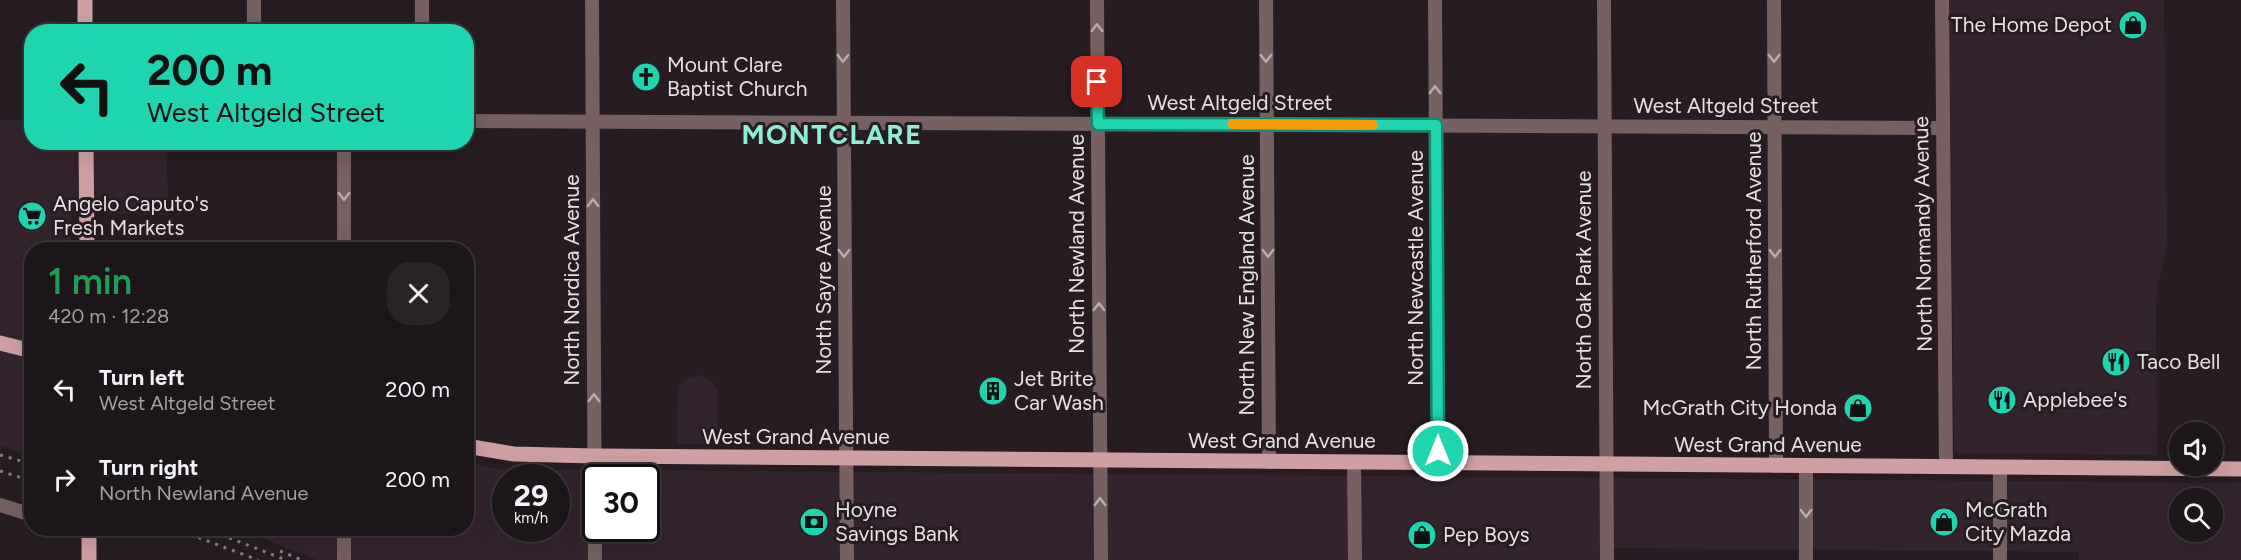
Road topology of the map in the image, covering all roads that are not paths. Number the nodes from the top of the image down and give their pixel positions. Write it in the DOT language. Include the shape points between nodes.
graph roads {
  1 [pos="85,0"];
  2 [pos="254,0"];
  3 [pos="422,0"];
  4 [pos="592,0"];
  5 [pos="843,0"];
  6 [pos="1097,0"];
  7 [pos="1266,0"];
  8 [pos="1435,0"];
  9 [pos="1604,0"];
  10 [pos="1774,0"];
  11 [pos="1942,0"];
  12 [pos="85,24"];
  13 [pos="254,24"];
  14 [pos="422,24"];
  15 [pos="474,121"];
  16 [pos="592,122"];
  17 [pos="844,123"];
  18 [pos="1098,124"];
  19 [pos="1267,125"];
  20 [pos="1436,125"];
  21 [pos="1605,126"];
  22 [pos="1775,127"];
  23 [pos="1942,128"];
  24 [pos="86,150"];
  25 [pos="344,150"];
  26 [pos="87,242"];
  27 [pos="344,242"];
  28 [pos="0,344"];
  29 [pos="24,349"];
  30 [pos="474,447"];
  31 [pos="594,456"];
  32 [pos="846,459"];
  33 [pos="1100,461"];
  34 [pos="1269,462"];
  35 [pos="1354,463"];
  36 [pos="1438,463"];
  37 [pos="1606,465"];
  38 [pos="1776,466"];
  39 [pos="1806,466"];
  40 [pos="1946,467"];
  41 [pos="2000,467"];
  42 [pos="2241,469"];
  43 [pos="0,505"];
  44 [pos="24,512"];
  45 [pos="86,536"];
  46 [pos="344,536"];
  47 [pos="89,560"];
  48 [pos="344,560"];
  49 [pos="595,560"];
  50 [pos="847,560"];
  51 [pos="1101,560"];
  52 [pos="1355,560"];
  53 [pos="1607,560"];
  54 [pos="1806,560"];
  55 [pos="2000,560"];
  1 -- 12 [label="main road"];
  2 -- 13 [label="street"];
  3 -- 14 [label="street"];
  4 -- 16 [label="street, North Nordica Avenue"];
  5 -- 17 [label="street, North Sayre Avenue, one-way"];
  18 -- 6 [label="street, North Newland Avenue, one-way"];
  7 -- 19 [label="street, North New England Avenue, one-way"];
  20 -- 8 [label="street, North Newcastle Avenue, one-way"];
  9 -- 21 [label="street, North Oak Park Avenue"];
  10 -- 22 [label="street, North Rutherford Avenue, one-way"];
  11 -- 23 [label="street, North Normandy Avenue"];
  15 -- 16 [label="street, West Altgeld Street"];
  16 -- 17 [label="street, West Altgeld Street"];
  31 -- 16 [label="street, North Nordica Avenue, one-way"];
  17 -- 18 [label="street, West Altgeld Street"];
  17 -- 32 [label="street, North Sayre Avenue, one-way"];
  18 -- 19 [label="street, West Altgeld Street"];
  33 -- 18 [label="street, North Newland Avenue, one-way"];
  19 -- 20 [label="street, West Altgeld Street"];
  19 -- 34 [label="street, North New England Avenue, one-way"];
  20 -- 21 [label="street, West Altgeld Street"];
  20 -- 36 [label="street, North Newcastle Avenue"];
  21 -- 22 [label="street, West Altgeld Street"];
  21 -- 37 [label="street, North Oak Park Avenue"];
  22 -- 23 [label="street, West Altgeld Street"];
  22 -- 38 [label="street, North Rutherford Avenue, one-way"];
  23 -- 40 [label="street, North Normandy Avenue"];
  24 -- 26 [label="main road"];
  25 -- 27 [label="street, one-way"];
  28 -- 29 [label="main road"];
  30 -- 31 [label="main road, West Grand Avenue" via="514,454"];
  31 -- 32 [label="main road, West Grand Avenue"];
  31 -- 49 [label="street, North Nordica Avenue"];
  32 -- 33 [label="main road, West Grand Avenue"];
  32 -- 50 [label="street, North Sayre Avenue"];
  33 -- 34 [label="main road, West Grand Avenue"];
  51 -- 33 [label="street, North Newland Avenue, one-way"];
  34 -- 35 [label="main road, West Grand Avenue"];
  35 -- 36 [label="main road, West Grand Avenue"];
  35 -- 52 [label="street"];
  36 -- 37 [label="main road, West Grand Avenue"];
  37 -- 38 [label="main road, West Grand Avenue"];
  37 -- 53 [label="street, North Oak Park Avenue"];
  38 -- 39 [label="main road, West Grand Avenue"];
  39 -- 40 [label="main road, West Grand Avenue"];
  39 -- 54 [label="street, one-way"];
  40 -- 41 [label="main road, West Grand Avenue"];
  41 -- 42 [label="main road, West Grand Avenue"];
  41 -- 55 [label="street"];
  43 -- 44 [label="street"];
  45 -- 47 [label="main road"];
  46 -- 48 [label="street"];
}
